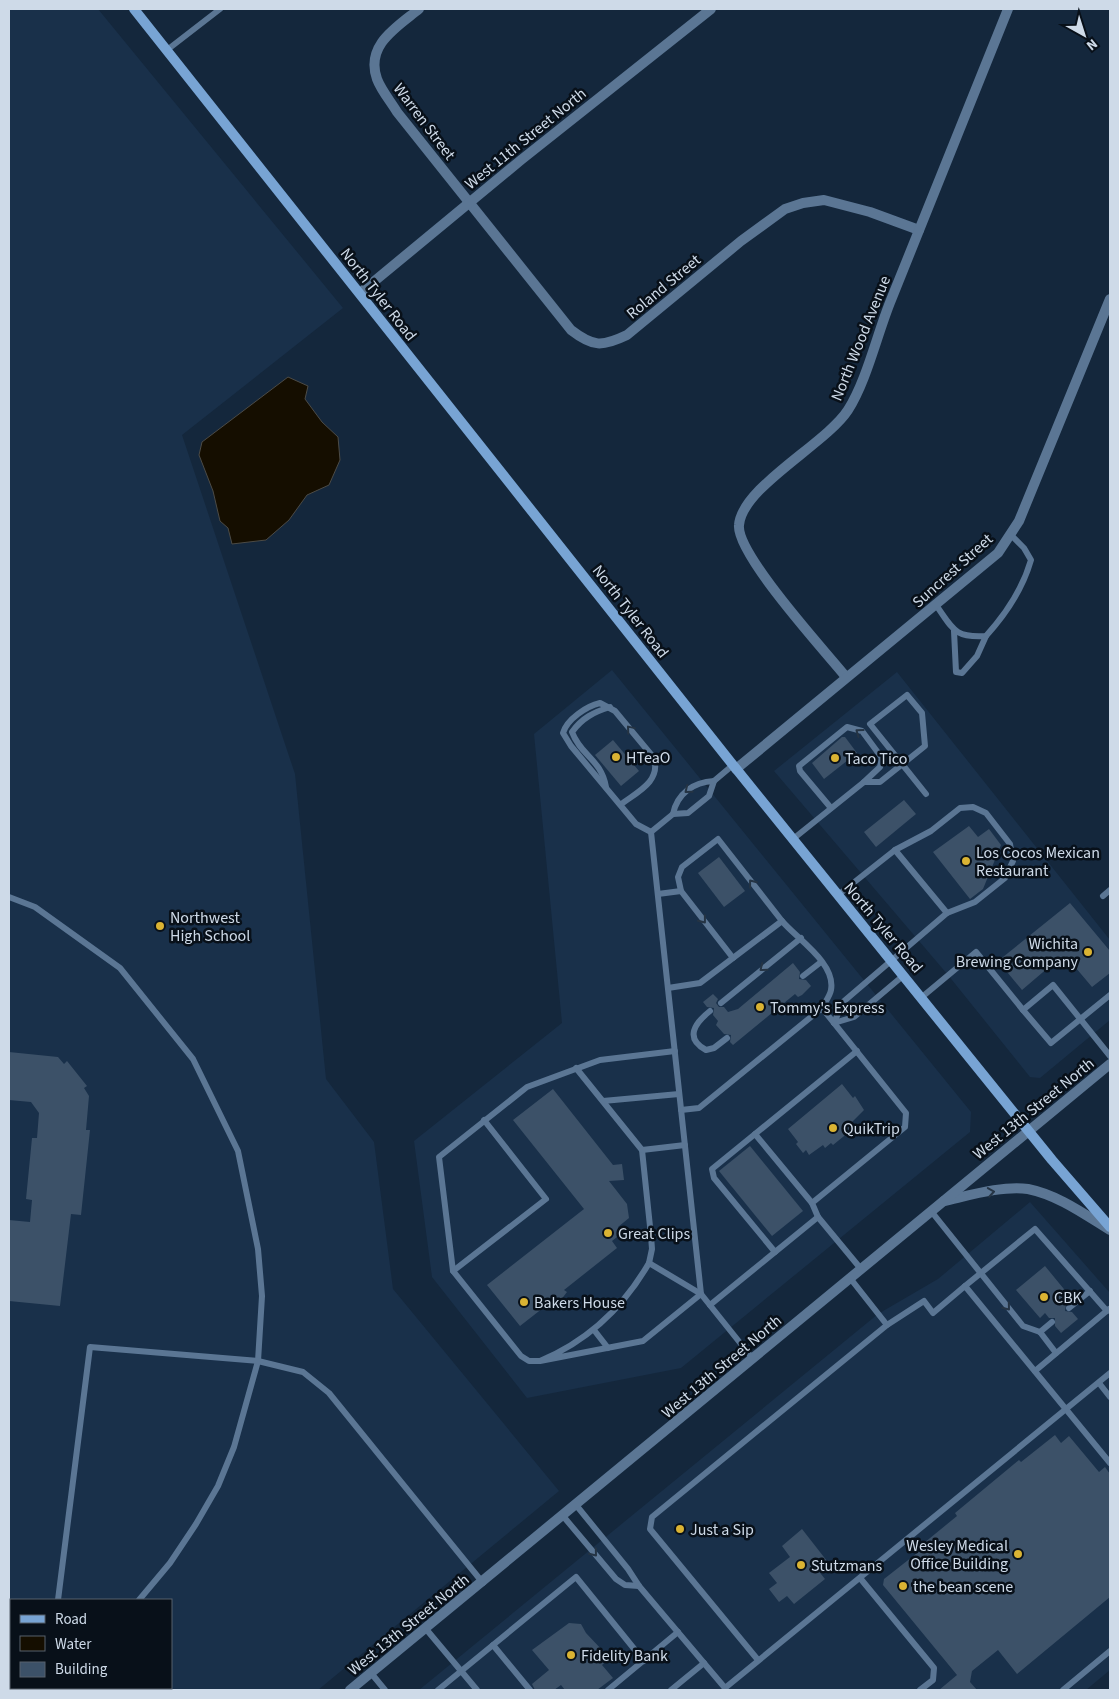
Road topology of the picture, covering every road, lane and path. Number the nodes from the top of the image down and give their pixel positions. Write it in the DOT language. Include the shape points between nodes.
graph roads {
  1 [pos="134,9"];
  2 [pos="220,9"];
  3 [pos="419,9"];
  4 [pos="711,9"];
  5 [pos="1008,9"];
  6 [pos="167,50"];
  7 [pos="469,203"];
  8 [pos="920,230"];
  9 [pos="360,293"];
  10 [pos="1110,298"];
  11 [pos="1011,535"];
  12 [pos="936,605"];
  13 [pos="954,631"];
  14 [pos="986,636"];
  15 [pos="846,677"];
  16 [pos="902,764"];
  17 [pos="735,767"];
  18 [pos="714,781"];
  19 [pos="864,782"];
  20 [pos="926,794"];
  21 [pos="620,805"];
  22 [pos="831,808"];
  23 [pos="673,814"];
  24 [pos="651,832"];
  25 [pos="793,839"];
  26 [pos="895,850"];
  27 [pos="1110,890"];
  28 [pos="681,891"];
  29 [pos="658,894"];
  30 [pos="838,895"];
  31 [pos="1103,896"];
  32 [pos="9,897"];
  33 [pos="947,913"];
  34 [pos="782,921"];
  35 [pos="801,938"];
  36 [pos="733,958"];
  37 [pos="891,960"];
  38 [pos="821,962"];
  39 [pos="904,975"];
  40 [pos="803,976"];
  41 [pos="668,988"];
  42 [pos="1110,995"];
  43 [pos="922,996"];
  44 [pos="721,1003"];
  45 [pos="822,1008"];
  46 [pos="1023,1010"];
  47 [pos="710,1011"];
  48 [pos="1080,1019"];
  49 [pos="834,1023"];
  50 [pos="727,1038"];
  51 [pos="675,1051"];
  52 [pos="857,1051"];
  53 [pos="1110,1056"];
  54 [pos="1110,1064"];
  55 [pos="576,1068"];
  56 [pos="679,1094"];
  57 [pos="603,1101"];
  58 [pos="681,1110"];
  59 [pos="484,1120"];
  60 [pos="1028,1131"];
  61 [pos="755,1134"];
  62 [pos="685,1145"];
  63 [pos="642,1150"];
  64 [pos="943,1201"];
  65 [pos="812,1203"];
  66 [pos="931,1211"];
  67 [pos="818,1217"];
  68 [pos="1110,1228"];
  69 [pos="774,1252"];
  70 [pos="649,1263"];
  71 [pos="861,1269"];
  72 [pos="453,1271"];
  73 [pos="980,1274"];
  74 [pos="850,1278"];
  75 [pos="965,1286"];
  76 [pos="1090,1291"];
  77 [pos="701,1294"];
  78 [pos="710,1305"];
  79 [pos="1069,1308"];
  80 [pos="1109,1310"];
  81 [pos="1052,1322"];
  82 [pos="887,1325"];
  83 [pos="594,1330"];
  84 [pos="1040,1332"];
  85 [pos="608,1348"];
  86 [pos="1056,1353"];
  87 [pos="753,1358"];
  88 [pos="258,1361"];
  89 [pos="540,1361"];
  90 [pos="1035,1372"];
  91 [pos="1110,1373"];
  92 [pos="1099,1383"];
  93 [pos="1110,1397"];
  94 [pos="1066,1410"];
  95 [pos="1110,1463"];
  96 [pos="576,1505"];
  97 [pos="564,1516"];
  98 [pos="860,1578"];
  99 [pos="483,1582"];
  100 [pos="639,1586"];
  101 [pos="58,1599"];
  102 [pos="140,1599"];
  103 [pos="426,1628"];
  104 [pos="678,1632"];
  105 [pos="493,1646"];
  106 [pos="1110,1651"];
  107 [pos="758,1660"];
  108 [pos="644,1661"];
  109 [pos="704,1663"];
  110 [pos="461,1672"];
  111 [pos="371,1673"];
  112 [pos="723,1689"];
  113 [pos="350,1690"];
  114 [pos="385,1690"];
  115 [pos="438,1690"];
  116 [pos="476,1690"];
  117 [pos="530,1690"];
  118 [pos="608,1690"];
  119 [pos="671,1690"];
  120 [pos="920,1690"];
  121 [pos="1063,1690"];
  1 -- 6 [label="main road, North Tyler Road"];
  2 -- 6 [label="lane"];
  3 -- 7 [label="street, Warren Street" via="382,40 375,57 377,80 397,112"];
  4 -- 7 [label="street, West 11th Street North"];
  5 -- 8 [label="street, North Wood Avenue"];
  6 -- 9 [label="main road, North Tyler Road"];
  7 -- 8 [label="street, Roland Street" via="571,330 585,341 608,344 646,321 784,209 824,200"];
  7 -- 9 [label="street, West 11th Street North"];
  8 -- 15 [label="street, North Wood Avenue" via="848,410 838,424 761,488 742,513 739,524 740,538 764,576"];
  9 -- 17 [label="main road, North Tyler Road"];
  10 -- 11 [label="street, Suncrest Street" via="1061,423"];
  11 -- 12 [label="street, Suncrest Street" via="998,553"];
  11 -- 14 [label="lane" via="1031,560 1026,578 999,622"];
  12 -- 13 [label="lane"];
  12 -- 15 [label="street, Suncrest Street"];
  13 -- 14 [label="lane" via="970,637"];
  13 -- 14 [label="lane" via="956,672 962,673 977,656"];
  15 -- 17 [label="street, Suncrest Street"];
  16 -- 16 [label="lane" via="925,746 922,713 907,695 870,724"];
  16 -- 19 [label="lane" via="880,782"];
  16 -- 20 [label="lane"];
  17 -- 18 [label="lane"];
  17 -- 25 [label="main road, North Tyler Road"];
  18 -- 23 [label="lane" via="709,796 688,813"];
  18 -- 23 [label="lane, one-way" via="699,781 684,793 676,800"];
  19 -- 22 [label="lane"];
  19 -- 22 [label="lane, one-way" via="880,767 882,758 862,731 847,727 799,766"];
  21 -- 21 [label="lane, one-way" via="653,780 654,758 610,707 600,703 591,705 565,725 563,733"];
  21 -- 24 [label="lane" via="636,824"];
  22 -- 25 [label="lane"];
  23 -- 24 [label="lane"];
  24 -- 29 [label="lane"];
  25 -- 30 [label="main road, North Tyler Road"];
  26 -- 30 [label="lane"];
  26 -- 33 [label="lane"];
  26 -- 33 [label="lane" via="930,832 960,808 973,807 986,813 1010,844 1013,861 1005,878 975,902"];
  27 -- 31 [label="lane"];
  28 -- 29 [label="lane"];
  34 -- 28 [label="lane, one-way" via="718,839 682,867 678,877"];
  28 -- 36 [label="lane, one-way"];
  29 -- 41 [label="lane"];
  30 -- 37 [label="main road, North Tyler Road"];
  32 -- 88 [label="lane" via="35,907 120,968 193,1059 238,1151 258,1249 262,1296"];
  33 -- 37 [label="lane"];
  34 -- 35 [label="lane"];
  34 -- 36 [label="lane"];
  35 -- 38 [label="lane"];
  35 -- 44 [label="lane, one-way"];
  36 -- 41 [label="lane" via="700,983"];
  37 -- 39 [label="main road, North Tyler Road"];
  37 -- 49 [label="lane" via="843,1002"];
  38 -- 40 [label="lane"];
  38 -- 45 [label="lane" via="830,974 831,991"];
  39 -- 43 [label="main road, North Tyler Road"];
  39 -- 49 [label="lane" via="854,1017"];
  41 -- 51 [label="lane"];
  42 -- 48 [label="lane"];
  43 -- 46 [label="lane" via="976,952"];
  43 -- 60 [label="main road, North Tyler Road"];
  45 -- 49 [label="lane"];
  45 -- 58 [label="lane" via="699,1108"];
  46 -- 48 [label="lane" via="1053,986"];
  46 -- 48 [label="lane" via="1050,1043"];
  47 -- 50 [label="lane" via="695,1027 693,1036 697,1046 706,1050 714,1048"];
  48 -- 53 [label="lane"];
  49 -- 52 [label="lane"];
  51 -- 55 [label="lane" via="600,1060"];
  51 -- 56 [label="lane"];
  52 -- 61 [label="lane"];
  52 -- 65 [label="lane" via="906,1113 905,1127"];
  54 -- 60 [label="street, West 13th Street North"];
  55 -- 57 [label="lane"];
  55 -- 59 [label="lane" via="527,1087"];
  56 -- 57 [label="lane"];
  56 -- 58 [label="lane"];
  57 -- 63 [label="lane"];
  58 -- 62 [label="lane"];
  59 -- 72 [label="lane" via="439,1157"];
  59 -- 72 [label="lane" via="546,1199"];
  60 -- 64 [label="street, West 13th Street North"];
  60 -- 68 [label="main road, North Tyler Road"];
  61 -- 65 [label="lane"];
  61 -- 69 [label="lane" via="712,1169 714,1178"];
  62 -- 63 [label="lane"];
  62 -- 77 [label="lane"];
  63 -- 70 [label="lane" via="652,1236"];
  64 -- 66 [label="street, West 13th Street North"];
  64 -- 68 [label="street, one-way" via="1026,1189 1059,1199"];
  65 -- 67 [label="lane"];
  66 -- 71 [label="street, West 13th Street North"];
  66 -- 73 [label="lane"];
  67 -- 69 [label="lane"];
  67 -- 71 [label="lane"];
  69 -- 78 [label="lane"];
  70 -- 77 [label="lane"];
  70 -- 83 [label="lane" via="625,1300"];
  71 -- 74 [label="street, West 13th Street North"];
  72 -- 89 [label="lane" via="521,1356 529,1361"];
  73 -- 75 [label="lane"];
  73 -- 76 [label="lane" via="1035,1229"];
  73 -- 84 [label="lane, one-way" via="1023,1326"];
  74 -- 82 [label="lane"];
  74 -- 87 [label="street, West 13th Street North"];
  75 -- 82 [label="lane" via="933,1313 924,1301"];
  75 -- 90 [label="lane"];
  76 -- 79 [label="lane"];
  76 -- 80 [label="lane"];
  77 -- 78 [label="lane"];
  77 -- 85 [label="lane" via="643,1341"];
  78 -- 87 [label="lane"];
  80 -- 86 [label="lane"];
  81 -- 84 [label="lane"];
  82 -- 107 [label="lane" via="652,1517 650,1529"];
  83 -- 85 [label="lane"];
  83 -- 89 [label="lane"];
  84 -- 86 [label="lane"];
  85 -- 89 [label="lane"];
  86 -- 90 [label="lane"];
  87 -- 96 [label="street, West 13th Street North"];
  88 -- 99 [label="lane" via="303,1372 329,1393"];
  88 -- 101 [label="lane" via="90,1347"];
  88 -- 102 [label="lane" via="234,1447 218,1486 170,1563"];
  90 -- 94 [label="lane"];
  91 -- 92 [label="lane"];
  92 -- 93 [label="lane"];
  92 -- 94 [label="lane"];
  94 -- 95 [label="lane"];
  94 -- 98 [label="lane"];
  96 -- 97 [label="street, West 13th Street North"];
  96 -- 100 [label="lane"];
  97 -- 99 [label="street, West 13th Street North"];
  97 -- 100 [label="lane, one-way" via="616,1579 625,1585"];
  98 -- 107 [label="lane"];
  98 -- 120 [label="lane" via="934,1668 933,1680"];
  99 -- 103 [label="street, West 13th Street North"];
  100 -- 104 [label="lane"];
  103 -- 110 [label="lane"];
  103 -- 111 [label="street, West 13th Street North"];
  104 -- 108 [label="lane"];
  104 -- 109 [label="lane"];
  105 -- 108 [label="lane" via="576,1577"];
  105 -- 110 [label="lane"];
  105 -- 117 [label="lane"];
  106 -- 121 [label="lane"];
  107 -- 112 [label="lane"];
  108 -- 118 [label="lane"];
  109 -- 112 [label="lane"];
  109 -- 119 [label="lane"];
  110 -- 115 [label="lane"];
  110 -- 116 [label="lane"];
  111 -- 113 [label="street, West 13th Street North"];
  111 -- 114 [label="lane"];
}
